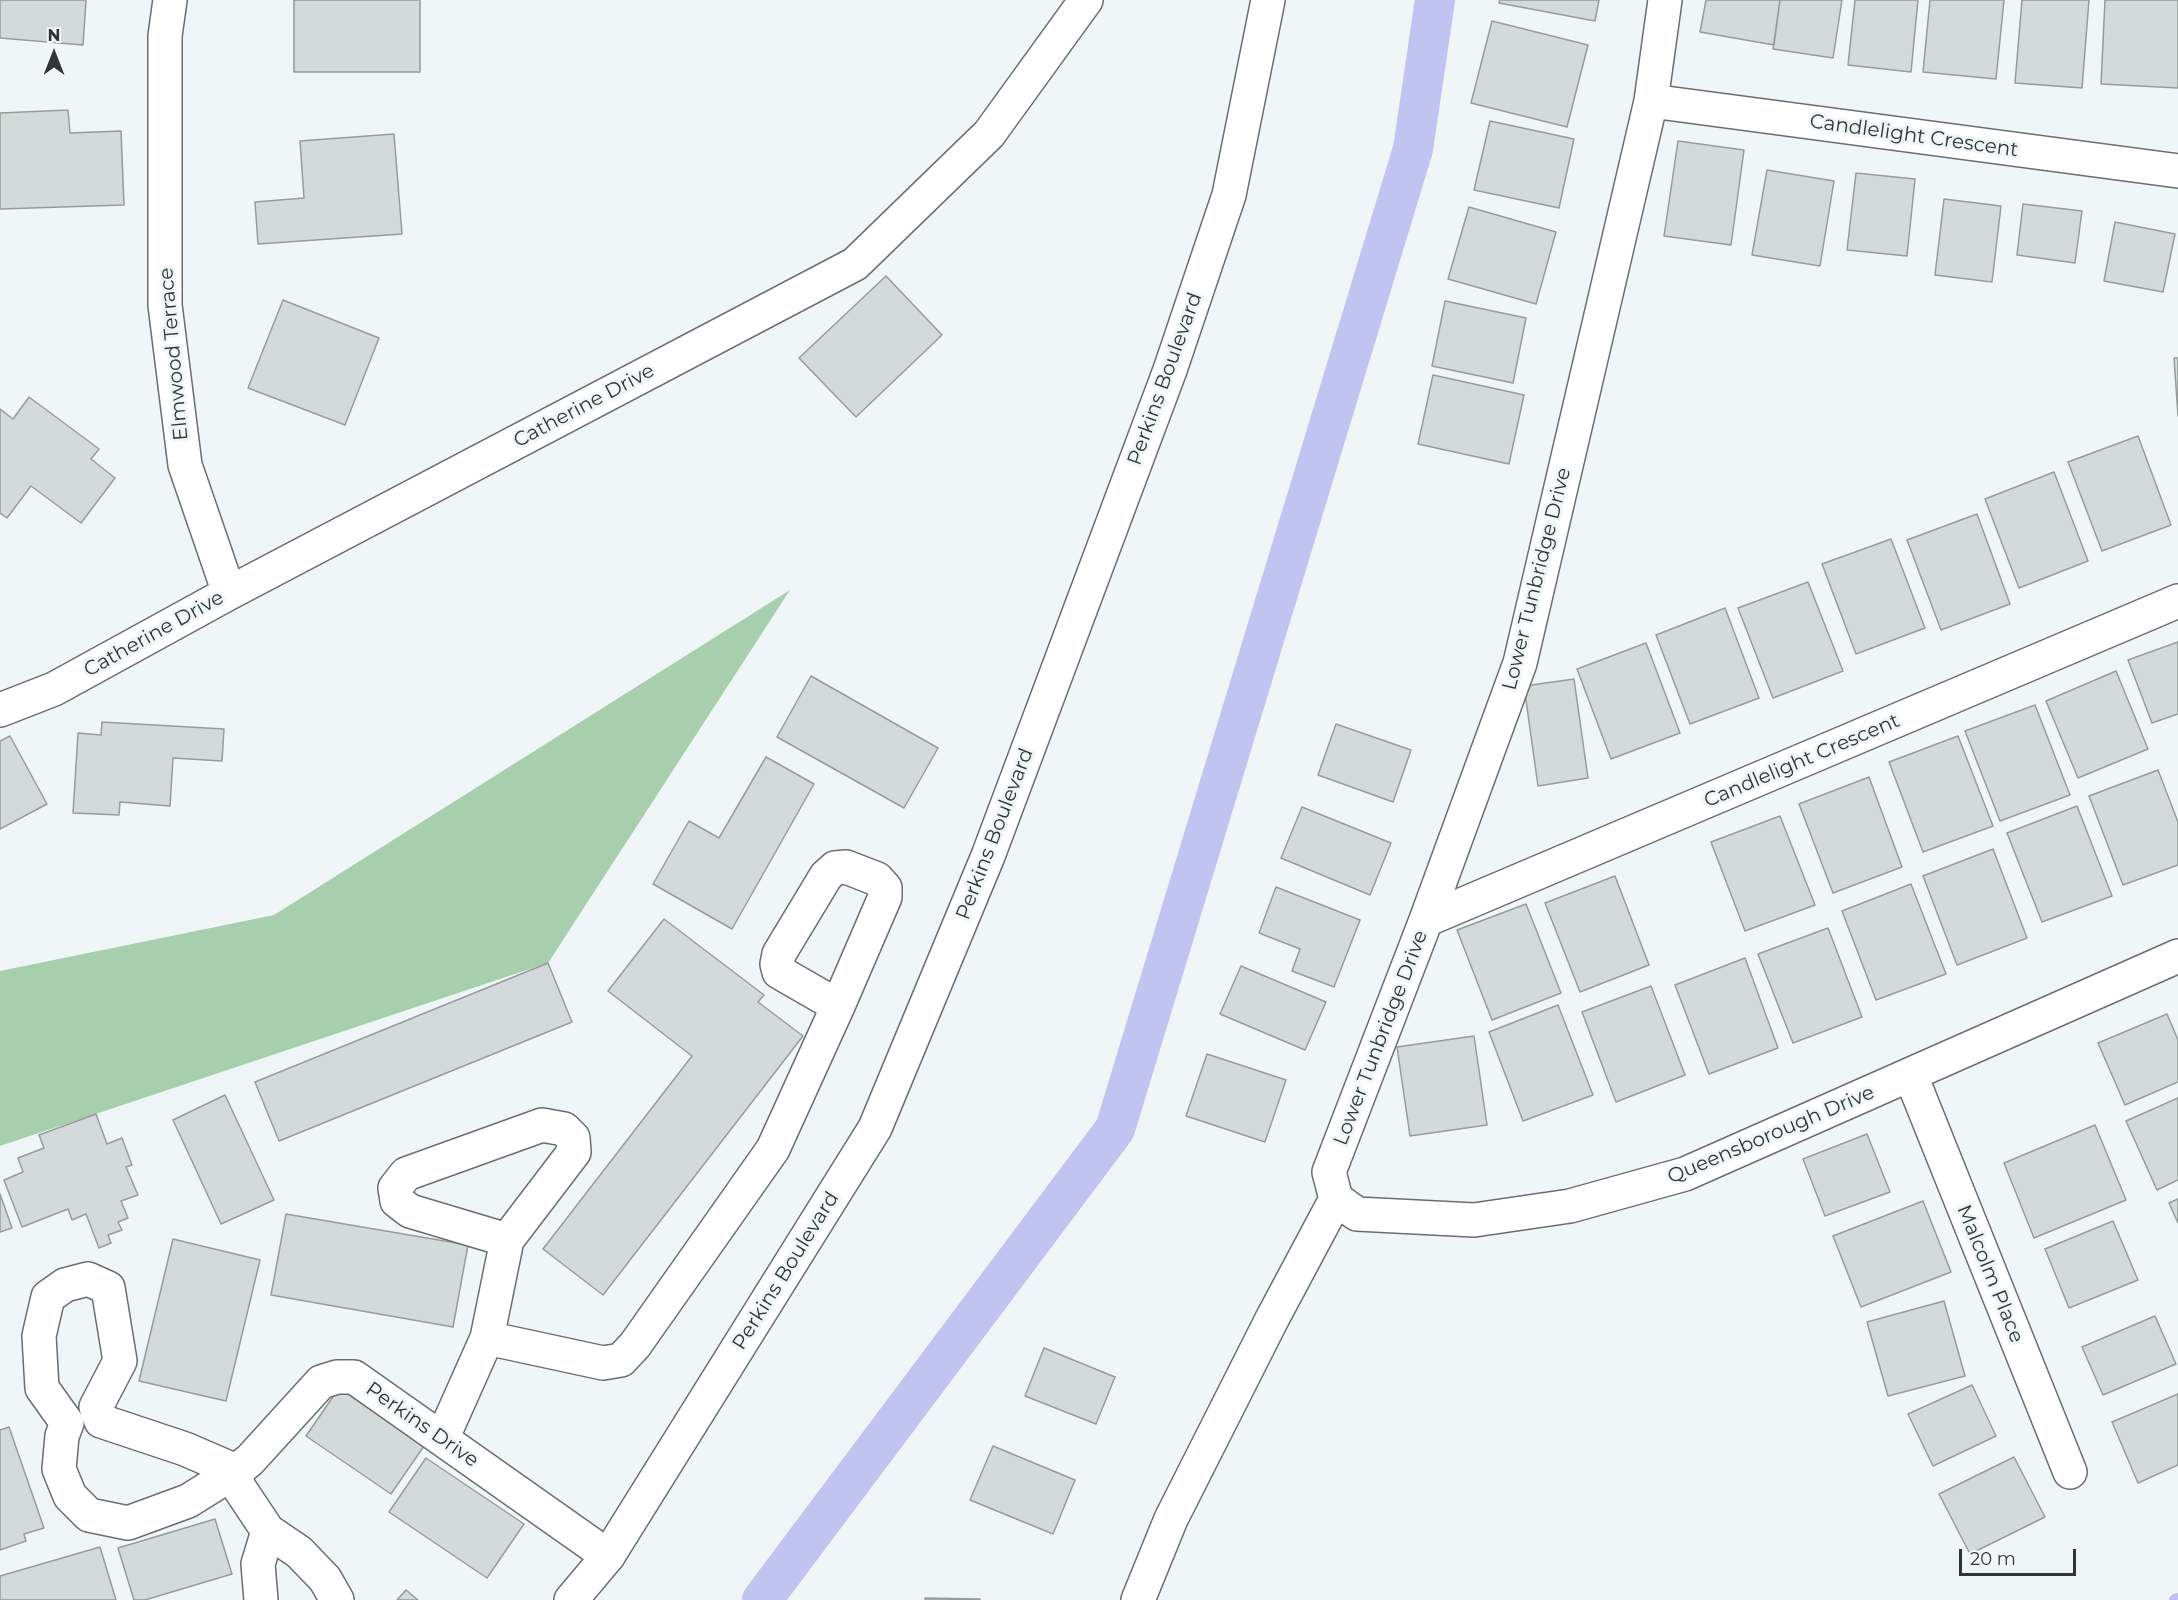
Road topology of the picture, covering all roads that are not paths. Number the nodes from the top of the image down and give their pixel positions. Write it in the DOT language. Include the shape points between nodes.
graph roads {
  1 [pos="170,0"];
  2 [pos="1086,0"];
  3 [pos="1268,0"];
  4 [pos="1665,0"];
  5 [pos="1651,101"];
  6 [pos="2178,171"];
  7 [pos="229,593"];
  8 [pos="2178,601"];
  9 [pos="0,710"];
  10 [pos="1426,920"];
  11 [pos="2177,958"];
  12 [pos="838,1006"];
  13 [pos="1911,1076"];
  14 [pos="1333,1186"];
  15 [pos="507,1240"];
  16 [pos="487,1338"];
  17 [pos="99,1414"];
  18 [pos="67,1423"];
  19 [pos="442,1439"];
  20 [pos="236,1471"];
  21 [pos="2070,1472"];
  22 [pos="268,1531"];
  23 [pos="608,1556"];
  24 [pos="261,1600"];
  25 [pos="337,1600"];
  26 [pos="571,1600"];
  27 [pos="1138,1600"];
  1 -- 7 [label="street, Elmwood Terrace" via="165,36 165,305 185,465"];
  2 -- 7 [label="street, Catherine Drive" via="990,134 855,264"];
  3 -- 23 [label="street, Perkins Boulevard" via="1229,195 1170,370 988,856 875,1128"];
  4 -- 5 [label="street, Lower Tunbridge Drive"];
  5 -- 6 [label="street, Candlelight Crescent"];
  5 -- 10 [label="street, Lower Tunbridge Drive" via="1520,663"];
  7 -- 9 [label="street, Catherine Drive" via="54,689"];
  8 -- 10 [label="street, Candlelight Crescent"];
  10 -- 14 [label="street, Lower Tunbridge Drive"];
  11 -- 13 [label="street, Queensborough Drive"];
  12 -- 16 [label="street" via="773,1149 621,1360 603,1363"];
  13 -- 14 [label="street, Queensborough Drive" via="1685,1174 1570,1206 1474,1220 1357,1214"];
  13 -- 21 [label="street, Malcolm Place"];
  14 -- 27 [label="street, Lower Tunbridge Drive" via="1172,1519"];
  15 -- 15 [label="street" via="574,1152 573,1138 564,1129 542,1125 406,1174 395,1188 397,1202 410,1211"];
  15 -- 16 [label="street"];
  16 -- 19 [label="street"];
  17 -- 18 [label="street"];
  17 -- 18 [label="street" via="96,1407 120,1361 108,1288 88,1280 65,1285 48,1297 39,1336 42,1388"];
  17 -- 20 [label="street" via="101,1421 110,1425 185,1449"];
  18 -- 20 [label="street, Perkins Drive" via="59,1469 70,1496 89,1515 128,1523 188,1501"];
  19 -- 20 [label="street, Perkins Drive" via="354,1377 338,1377 321,1382"];
  19 -- 23 [label="street, Perkins Drive"];
  20 -- 22 [label="street" via="237,1486"];
  22 -- 24 [label="street" via="258,1564"];
  22 -- 25 [label="street" via="299,1552 325,1579"];
  23 -- 26 [label="street, Perkins Boulevard"];
}
